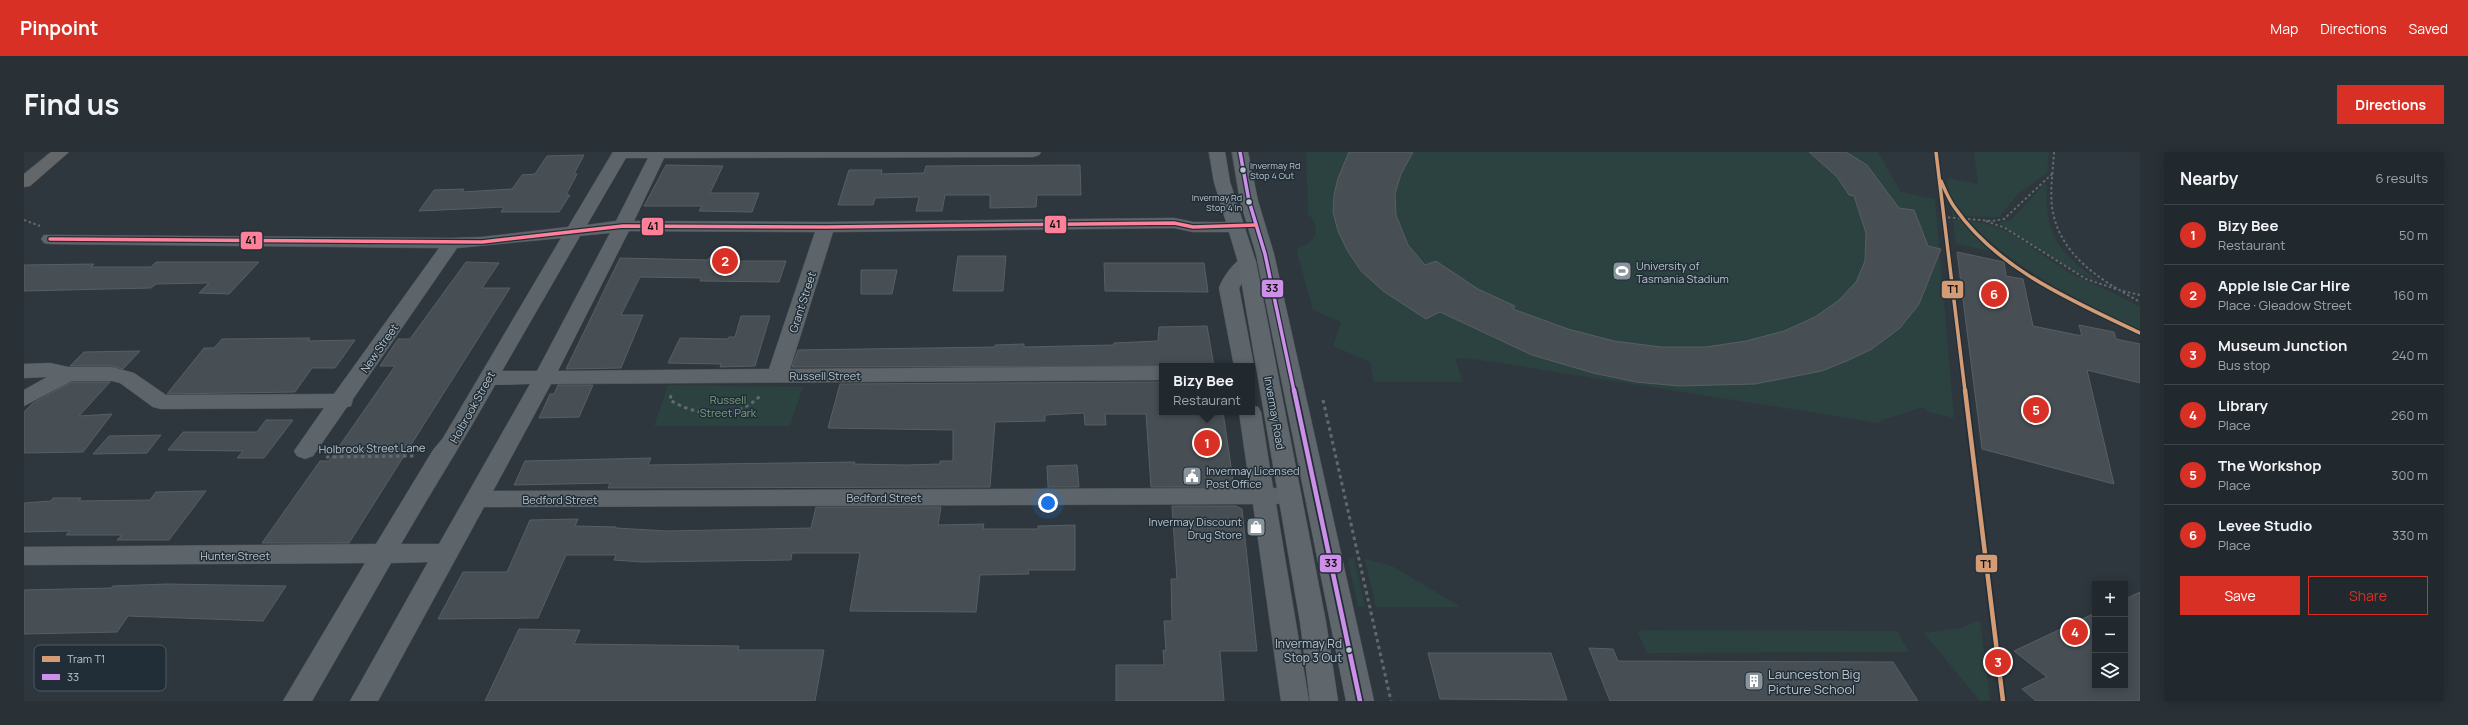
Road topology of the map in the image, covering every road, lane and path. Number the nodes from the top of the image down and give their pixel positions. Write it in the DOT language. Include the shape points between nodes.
graph roads {
  1 [pos="61,152"];
  2 [pos="1033,152"];
  3 [pos="1217,152"];
  4 [pos="1240,152"];
  5 [pos="2054,152"];
  6 [pos="621,153"];
  7 [pos="659,153"];
  8 [pos="2053,174"];
  9 [pos="24,182"];
  10 [pos="1230,204"];
  11 [pos="1944,217"];
  12 [pos="1986,220"];
  13 [pos="1174,223"];
  14 [pos="623,226"];
  15 [pos="1247,226"];
  16 [pos="826,227"];
  17 [pos="573,233"];
  18 [pos="50,240"];
  19 [pos="452,243"];
  20 [pos="1247,262"];
  21 [pos="2120,290"];
  22 [pos="2140,295"];
  23 [pos="2140,302"];
  24 [pos="1243,363"];
  25 [pos="24,371"];
  26 [pos="1159,373"];
  27 [pos="68,374"];
  28 [pos="772,376"];
  29 [pos="675,377"];
  30 [pos="488,378"];
  31 [pos="544,378"];
  32 [pos="24,399"];
  33 [pos="1323,400"];
  34 [pos="343,401"];
  35 [pos="1299,414"];
  36 [pos="1250,415"];
  37 [pos="305,451"];
  38 [pos="441,455"];
  39 [pos="1263,496"];
  40 [pos="1289,496"];
  41 [pos="478,499"];
  42 [pos="1326,540"];
  43 [pos="446,553"];
  44 [pos="382,554"];
  45 [pos="24,556"];
  46 [pos="1313,622"];
  47 [pos="297,701"];
  48 [pos="364,701"];
  49 [pos="1295,701"];
  50 [pos="1324,701"];
  51 [pos="1360,701"];
  52 [pos="1391,701"];
  1 -- 9 [label="highway"];
  2 -- 7 [label="street"];
  3 -- 10 [label="main road, Invermay Road" via="1222,182"];
  4 -- 15 [label="main road, Invermay Road" via="1246,187"];
  5 -- 8 [label="path"];
  6 -- 7 [label="street"];
  6 -- 17 [label="street, Holbrook Street"];
  7 -- 14 [label="street"];
  8 -- 12 [label="path" via="2004,219"];
  8 -- 21 [label="path" via="2053,214 2064,242 2084,266"];
  10 -- 13 [label="street" via="1216,213"];
  10 -- 15 [label="main road, Invermay Road"];
  11 -- 12 [label="path"];
  12 -- 21 [label="path" via="2005,228 2086,279"];
  13 -- 15 [label="street" via="1193,227"];
  13 -- 16 [label="street"];
  14 -- 16 [label="street"];
  14 -- 17 [label="street"];
  14 -- 31 [label="street"];
  15 -- 20 [label="main road, Invermay Road"];
  15 -- 35 [label="main road, Invermay Road" via="1265,254"];
  16 -- 28 [label="street, Grant Street"];
  17 -- 19 [label="street"];
  17 -- 30 [label="street, Holbrook Street"];
  18 -- 19 [label="street"];
  19 -- 34 [label="street, New Street"];
  20 -- 24 [label="street" via="1229,288"];
  20 -- 40 [label="main road, Invermay Road"];
  21 -- 22 [label="path"];
  21 -- 23 [label="path"];
  25 -- 27 [label="street" via="50,370"];
  26 -- 28 [label="street, Russell Street"];
  27 -- 32 [label="street"];
  27 -- 34 [label="street" via="105,374 127,378 161,402"];
  28 -- 29 [label="street, Russell Street"];
  28 -- 29 [label="path" via="765,390 749,404 723,415 707,416 694,413 670,400"];
  29 -- 31 [label="street, Russell Street"];
  30 -- 31 [label="street, Russell Street"];
  30 -- 38 [label="street, Holbrook Street" via="452,444"];
  31 -- 41 [label="street"];
  33 -- 52 [label="path"];
  34 -- 37 [label="street, New Street"];
  35 -- 40 [label="main road" via="1296,456 1302,490"];
  35 -- 42 [label="main road, Invermay Road"];
  36 -- 39 [label="street"];
  37 -- 38 [label="path, Holbrook Street Lane" via="313,457"];
  38 -- 44 [label="street, Holbrook Street"];
  39 -- 40 [label="street, Bedford Street"];
  39 -- 41 [label="street, Bedford Street"];
  39 -- 49 [label="street"];
  40 -- 46 [label="main road, Invermay Road"];
  41 -- 43 [label="street"];
  42 -- 46 [label="main road" via="1319,541 1315,546 1324,603"];
  42 -- 51 [label="main road, Invermay Road"];
  43 -- 44 [label="street, Hunter Street"];
  43 -- 48 [label="street"];
  44 -- 45 [label="street, Hunter Street"];
  44 -- 47 [label="street, Holbrook Street"];
  46 -- 50 [label="main road, Invermay Road"];
}
